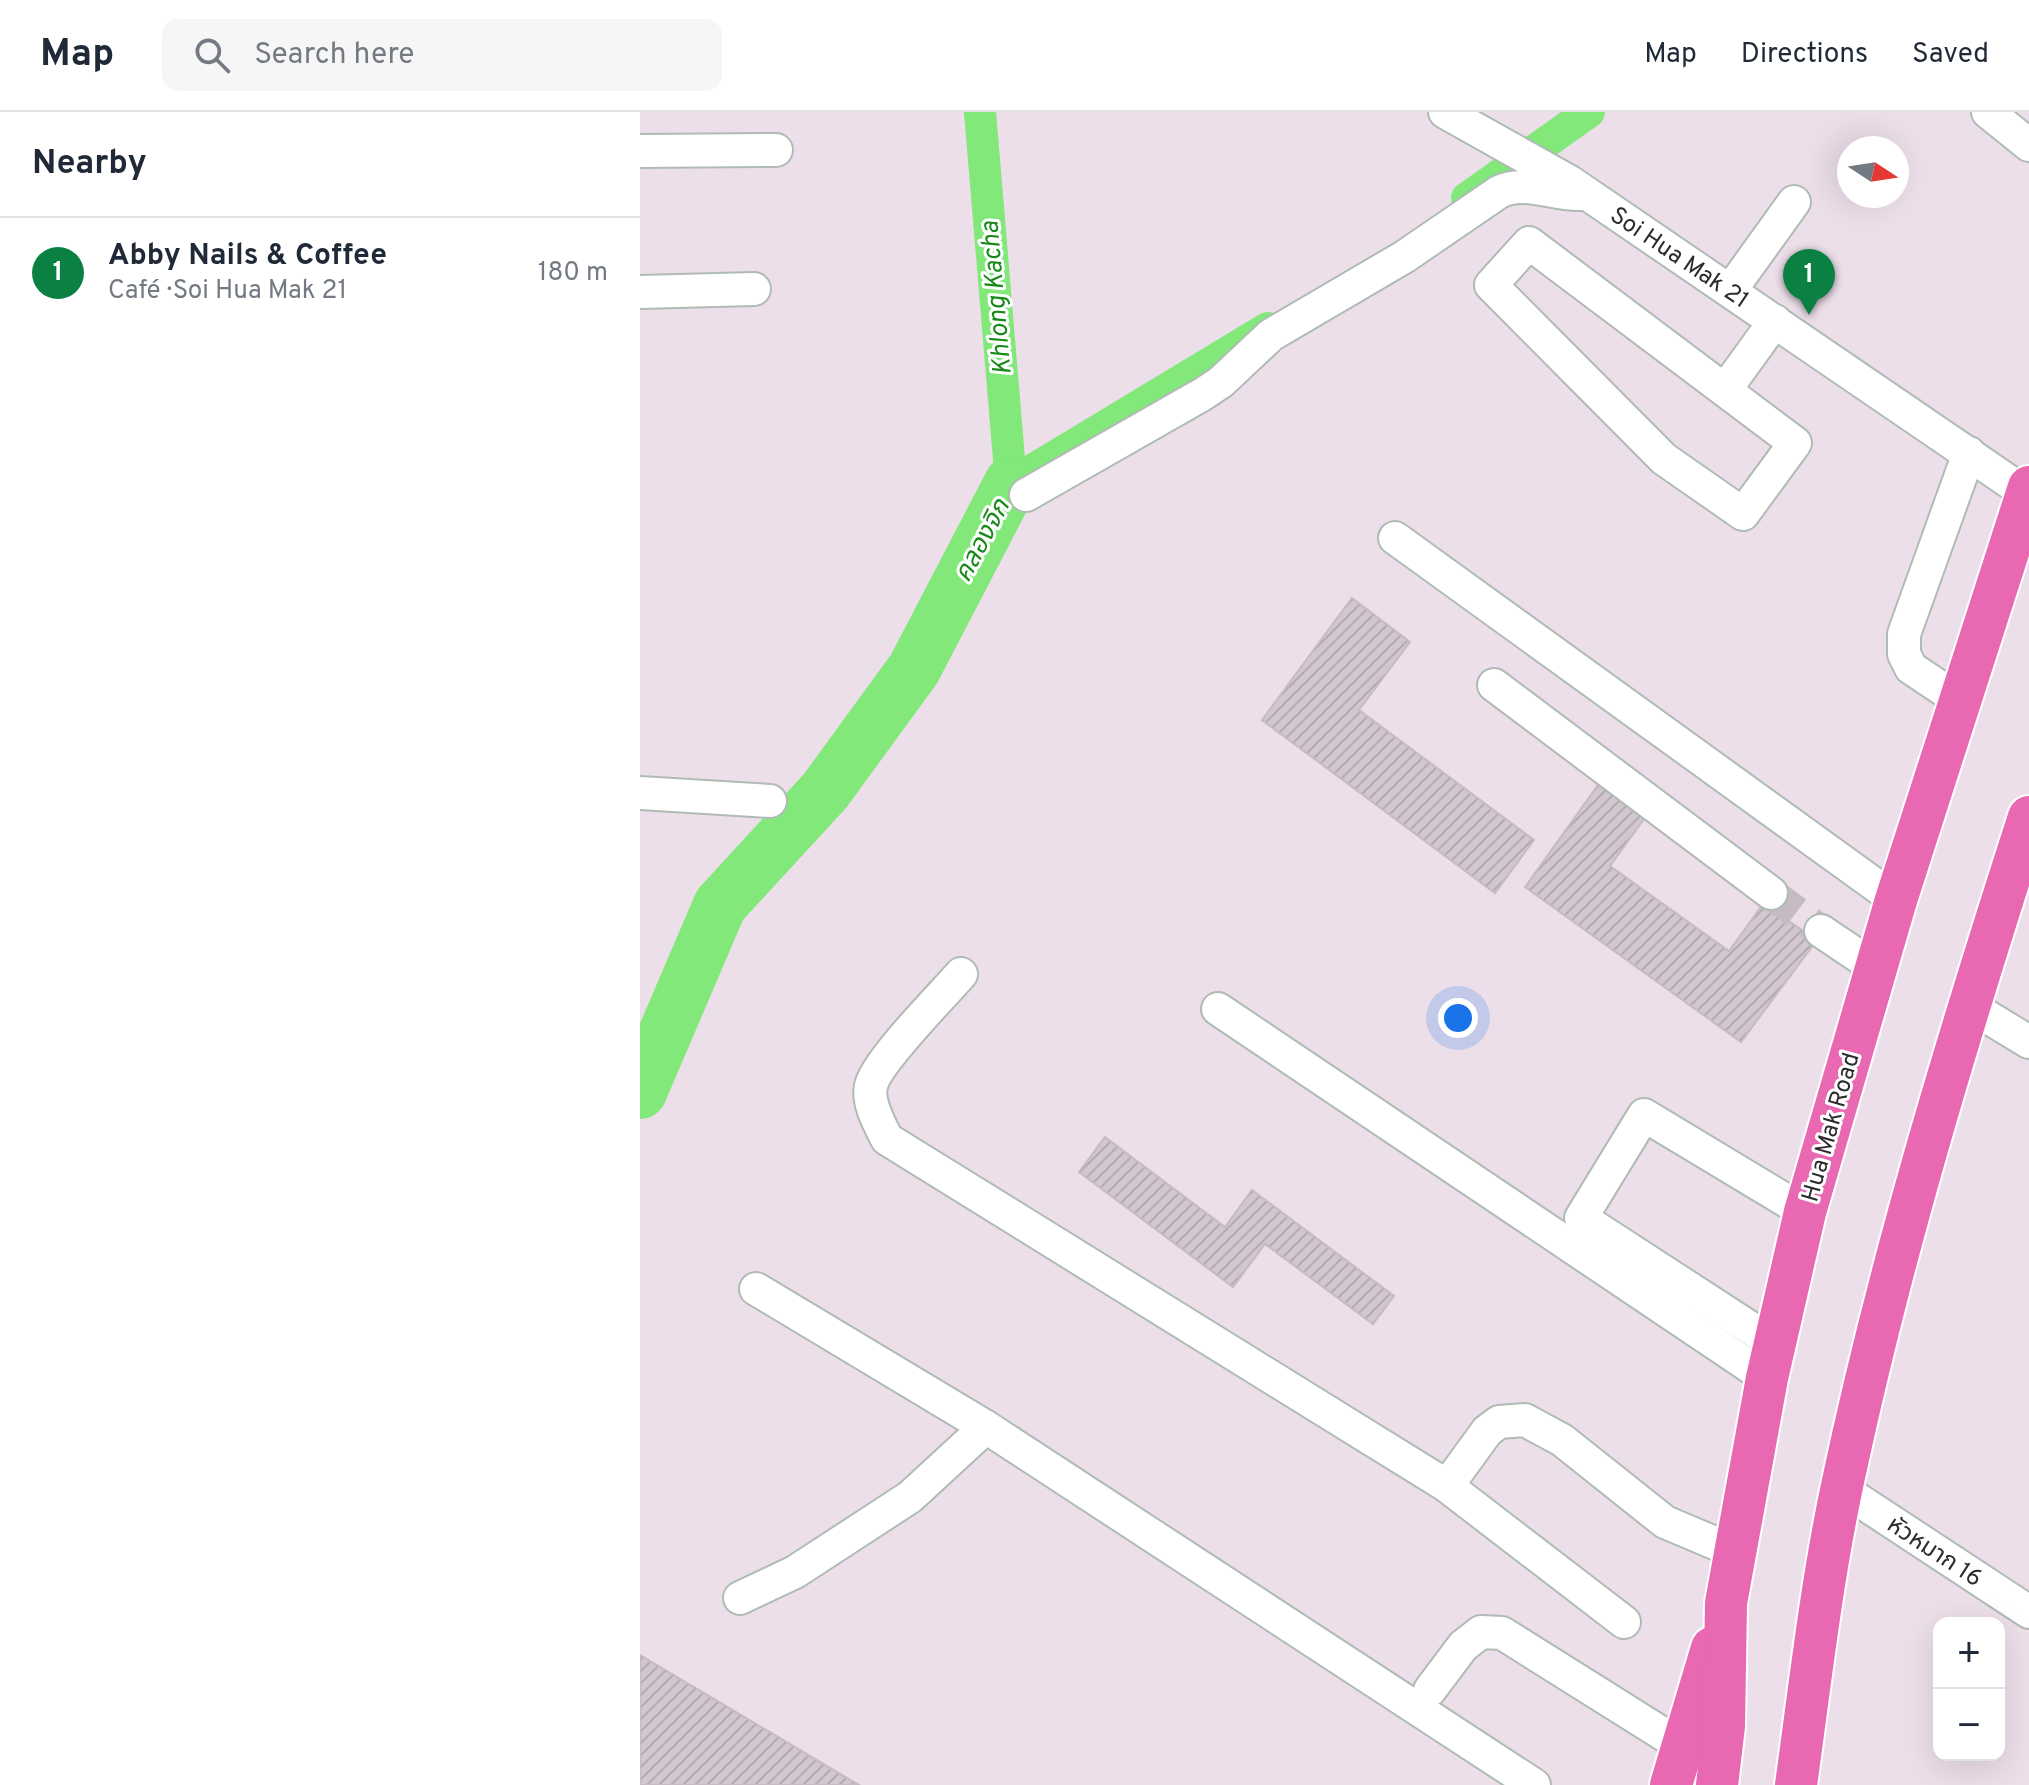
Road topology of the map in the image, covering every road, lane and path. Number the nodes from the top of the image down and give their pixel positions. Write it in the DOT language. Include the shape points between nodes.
graph roads {
  1 [pos="1445,112"];
  2 [pos="1988,112"];
  3 [pos="2029,145"];
  4 [pos="776,150"];
  5 [pos="640,151"];
  6 [pos="1579,188"];
  7 [pos="1794,202"];
  8 [pos="754,289"];
  9 [pos="1730,291"];
  10 [pos="640,292"];
  11 [pos="1775,321"];
  12 [pos="1725,390"];
  13 [pos="1969,453"];
  14 [pos="2028,490"];
  15 [pos="1026,495"];
  16 [pos="1395,538"];
  17 [pos="2012,578"];
  18 [pos="1494,685"];
  19 [pos="1959,700"];
  20 [pos="640,793"];
  21 [pos="770,801"];
  22 [pos="2029,817"];
  23 [pos="1771,893"];
  24 [pos="1896,900"];
  25 [pos="1821,931"];
  26 [pos="1876,968"];
  27 [pos="961,974"];
  28 [pos="1968,1005"];
  29 [pos="1218,1009"];
  30 [pos="2029,1042"];
  31 [pos="1805,1212"];
  32 [pos="756,1289"];
  33 [pos="1771,1361"];
  34 [pos="986,1427"];
  35 [pos="1447,1486"];
  36 [pos="1842,1489"];
  37 [pos="1736,1552"];
  38 [pos="740,1598"];
  39 [pos="1726,1603"];
  40 [pos="2029,1612"];
  41 [pos="1624,1622"];
  42 [pos="1430,1690"];
  43 [pos="1676,1765"];
  44 [pos="1534,1785"];
  45 [pos="1717,1785"];
  46 [pos="1796,1785"];
  1 -- 6 [label="street, Soi Hua Mak 21"];
  2 -- 3 [label="street"];
  4 -- 5 [label="street"];
  6 -- 9 [label="street, Soi Hua Mak 21"];
  6 -- 15 [label="street" via="1566,194 1510,186 1499,192 1404,257 1271,335 1203,394"];
  7 -- 9 [label="street"];
  8 -- 10 [label="street"];
  9 -- 11 [label="street, Soi Hua Mak 21"];
  11 -- 12 [label="street"];
  11 -- 13 [label="street, Soi Hua Mak 21"];
  12 -- 12 [label="street" via="1795,443 1743,514 1664,459 1491,285 1529,243"];
  13 -- 14 [label="street, Soi Hua Mak 21"];
  13 -- 19 [label="street" via="1904,634 1904,654 1911,668"];
  14 -- 17 [label="main road, Hua Mak Road"];
  16 -- 24 [label="street"];
  17 -- 19 [label="main road, Hua Mak Road"];
  18 -- 23 [label="street"];
  19 -- 24 [label="main road, Hua Mak Road"];
  20 -- 21 [label="street"];
  22 -- 28 [label="main road"];
  24 -- 26 [label="main road, Hua Mak Road"];
  25 -- 26 [label="street"];
  26 -- 31 [label="main road, Hua Mak Road"];
  27 -- 35 [label="street" via="883,1063 870,1087 874,1113 887,1139"];
  28 -- 30 [label="street"];
  28 -- 36 [label="main road" via="1895,1267"];
  29 -- 33 [label="street"];
  31 -- 33 [label="main road, Hua Mak Road"];
  31 -- 33 [label="street" via="1644,1115 1581,1218"];
  32 -- 34 [label="street"];
  33 -- 37 [label="main road, Hua Mak Road"];
  34 -- 38 [label="street" via="910,1497 795,1572"];
  34 -- 44 [label="street"];
  35 -- 37 [label="street" via="1487,1431 1499,1422 1525,1420 1562,1440 1665,1522"];
  35 -- 41 [label="street"];
  36 -- 40 [label="street, หัวหมาก 16"];
  36 -- 46 [label="main road"];
  37 -- 39 [label="main road, Hua Mak Road"];
  39 -- 43 [label="main road"];
  39 -- 45 [label="main road, Hua Mak Road" via="1724,1726"];
  42 -- 43 [label="street" via="1463,1646 1481,1632 1502,1633"];
}
